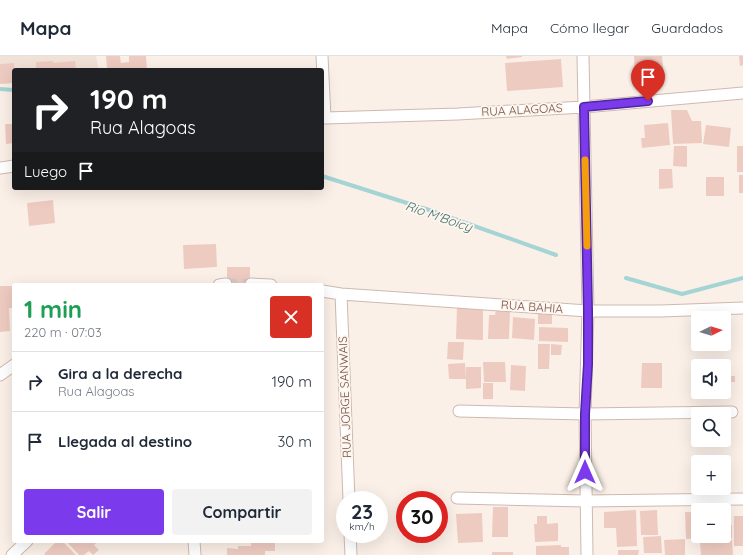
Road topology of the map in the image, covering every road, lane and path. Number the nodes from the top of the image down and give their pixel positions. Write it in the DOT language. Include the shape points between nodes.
graph roads {
  1 [pos="322,56"];
  2 [pos="584,56"];
  3 [pos="323,68"];
  4 [pos="743,93"];
  5 [pos="324,97"];
  6 [pos="584,107"];
  7 [pos="12,166"];
  8 [pos="0,168"];
  9 [pos="324,291"];
  10 [pos="341,294"];
  11 [pos="743,308"];
  12 [pos="588,311"];
  13 [pos="12,367"];
  14 [pos="0,376"];
  15 [pos="459,411"];
  16 [pos="732,412"];
  17 [pos="585,414"];
  18 [pos="349,491"];
  19 [pos="457,498"];
  20 [pos="743,499"];
  21 [pos="585,501"];
  22 [pos="25,543"];
  23 [pos="194,543"];
  24 [pos="350,543"];
  25 [pos="12,555"];
  26 [pos="195,555"];
  27 [pos="351,555"];
  28 [pos="587,555"];
  1 -- 3 [label="street, RUA ALAGOAS"];
  2 -- 6 [label="street"];
  4 -- 6 [label="street, RUA ALAGOAS"];
  5 -- 6 [label="street, RUA ALAGOAS" via="325,118"];
  6 -- 12 [label="street"];
  7 -- 8 [label="street"];
  9 -- 10 [label="street, RUA BAHIA"];
  10 -- 12 [label="street, RUA BAHIA"];
  10 -- 18 [label="street, RUA JORGE SANWAIS"];
  11 -- 12 [label="street, RUA BAHIA"];
  12 -- 17 [label="street"];
  13 -- 14 [label="street"];
  15 -- 17 [label="street"];
  16 -- 17 [label="street"];
  17 -- 21 [label="street"];
  19 -- 21 [label="street"];
  20 -- 21 [label="street"];
  21 -- 28 [label="street"];
  22 -- 25 [label="street"];
  23 -- 26 [label="street"];
  24 -- 27 [label="street"];
}
